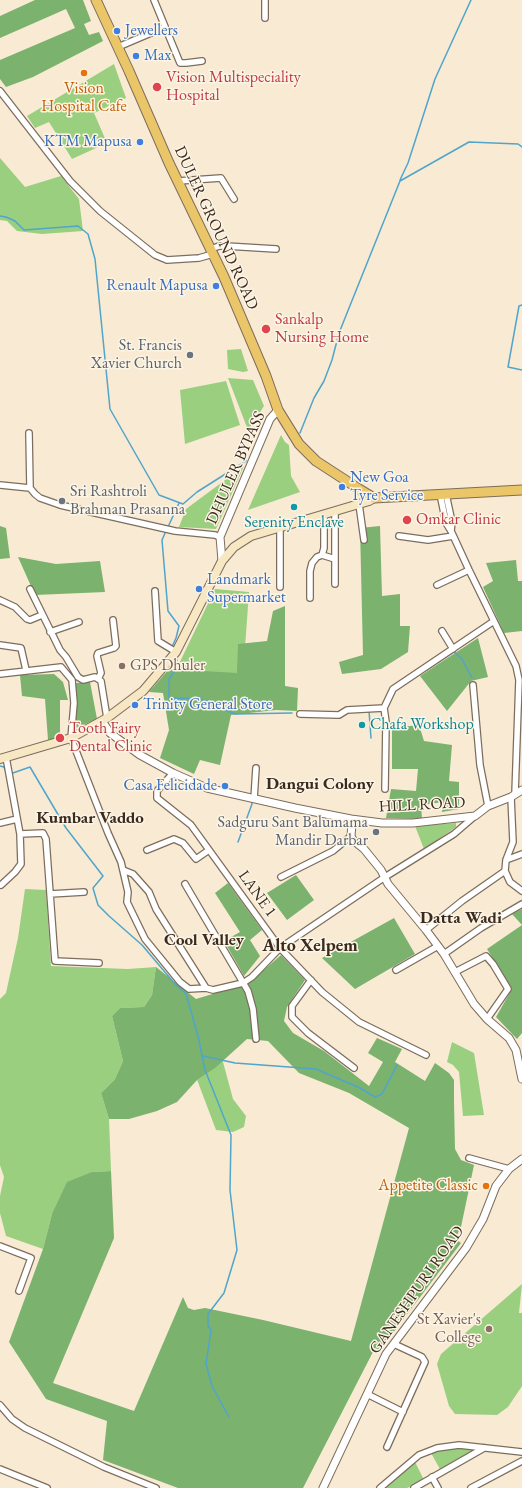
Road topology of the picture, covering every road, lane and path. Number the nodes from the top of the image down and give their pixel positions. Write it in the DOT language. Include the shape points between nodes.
graph roads {
  1 [pos="96,0"];
  2 [pos="154,0"];
  3 [pos="265,0"];
  4 [pos="265,18"];
  5 [pos="165,27"];
  6 [pos="118,47"];
  7 [pos="202,61"];
  8 [pos="0,91"];
  9 [pos="178,181"];
  10 [pos="234,199"];
  11 [pos="276,249"];
  12 [pos="212,252"];
  13 [pos="278,410"];
  14 [pos="29,433"];
  15 [pos="0,485"];
  16 [pos="30,488"];
  17 [pos="522,490"];
  18 [pos="443,494"];
  19 [pos="374,498"];
  20 [pos="359,504"];
  21 [pos="335,511"];
  22 [pos="324,514"];
  23 [pos="280,528"];
  24 [pos="452,534"];
  25 [pos="399,536"];
  26 [pos="220,538"];
  27 [pos="364,540"];
  28 [pos="322,555"];
  29 [pos="335,559"];
  30 [pos="222,561"];
  31 [pos="468,570"];
  32 [pos="335,584"];
  33 [pos="437,585"];
  34 [pos="280,587"];
  35 [pos="30,588"];
  36 [pos="155,591"];
  37 [pos="310,598"];
  38 [pos="0,600"];
  39 [pos="42,615"];
  40 [pos="113,620"];
  41 [pos="494,621"];
  42 [pos="79,622"];
  43 [pos="442,631"];
  44 [pos="50,632"];
  45 [pos="0,645"];
  46 [pos="453,649"];
  47 [pos="176,652"];
  48 [pos="26,670"];
  49 [pos="0,674"];
  50 [pos="98,679"];
  51 [pos="473,685"];
  52 [pos="384,708"];
  53 [pos="300,714"];
  54 [pos="520,719"];
  55 [pos="105,720"];
  56 [pos="71,738"];
  57 [pos="3,758"];
  58 [pos="256,768"];
  59 [pos="174,774"];
  60 [pos="385,789"];
  61 [pos="522,790"];
  62 [pos="513,795"];
  63 [pos="254,799"];
  64 [pos="488,806"];
  65 [pos="475,816"];
  66 [pos="18,819"];
  67 [pos="351,819"];
  68 [pos="0,823"];
  69 [pos="20,834"];
  70 [pos="352,836"];
  71 [pos="147,850"];
  72 [pos="209,850"];
  73 [pos="522,854"];
  74 [pos="506,860"];
  75 [pos="123,870"];
  76 [pos="505,871"];
  77 [pos="281,877"];
  78 [pos="385,877"];
  79 [pos="185,884"];
  80 [pos="1,885"];
  81 [pos="84,892"];
  82 [pos="522,892"];
  83 [pos="50,894"];
  84 [pos="522,904"];
  85 [pos="426,930"];
  86 [pos="438,946"];
  87 [pos="280,948"];
  88 [pos="444,954"];
  89 [pos="99,963"];
  90 [pos="396,970"];
  91 [pos="455,972"];
  92 [pos="311,980"];
  93 [pos="243,983"];
  94 [pos="206,988"];
  95 [pos="487,1019"];
  96 [pos="256,1039"];
  97 [pos="426,1055"];
  98 [pos="354,1068"];
  99 [pos="522,1079"];
  100 [pos="469,1158"];
  101 [pos="522,1159"];
  102 [pos="509,1169"];
  103 [pos="0,1246"];
  104 [pos="19,1291"];
  105 [pos="394,1344"];
  106 [pos="367,1394"];
  107 [pos="0,1405"];
  108 [pos="403,1412"];
  109 [pos="387,1447"];
  110 [pos="484,1448"];
  111 [pos="522,1452"];
  112 [pos="522,1461"];
  113 [pos="0,1468"];
  114 [pos="432,1478"];
  115 [pos="47,1488"];
  116 [pos="156,1488"];
  117 [pos="324,1488"];
  118 [pos="380,1488"];
  119 [pos="414,1488"];
  120 [pos="438,1488"];
  121 [pos="471,1488"];
  1 -- 6 [label="main road, DULER GROUND ROAD"];
  2 -- 5 [label="street"];
  3 -- 4 [label="street"];
  5 -- 6 [label="street"];
  5 -- 7 [label="street" via="180,63"];
  6 -- 9 [label="main road, DULER GROUND ROAD"];
  8 -- 12 [label="street" via="70,181 100,211 155,255 167,260 199,258"];
  9 -- 10 [label="street" via="221,178"];
  9 -- 12 [label="main road, DULER GROUND ROAD"];
  11 -- 12 [label="street" via="219,246"];
  12 -- 13 [label="main road, DULER GROUND ROAD" via="266,376"];
  13 -- 19 [label="main road, DULER GROUND ROAD" via="299,444 316,461"];
  13 -- 26 [label="street, DHULER BYPASS" via="270,419"];
  14 -- 16 [label="street"];
  15 -- 16 [label="street"];
  16 -- 26 [label="street" via="40,498 60,506"];
  17 -- 18 [label="main road"];
  18 -- 19 [label="main road"];
  18 -- 24 [label="street" via="452,522"];
  19 -- 20 [label="main road"];
  20 -- 21 [label="main road"];
  20 -- 27 [label="street"];
  21 -- 22 [label="main road"];
  21 -- 29 [label="street"];
  22 -- 23 [label="main road"];
  22 -- 28 [label="street"];
  23 -- 30 [label="main road" via="250,536 234,547"];
  23 -- 34 [label="street"];
  24 -- 25 [label="street" via="428,540"];
  24 -- 31 [label="street"];
  26 -- 30 [label="street, DHULER BYPASS"];
  28 -- 29 [label="street"];
  28 -- 37 [label="street" via="312,563"];
  29 -- 32 [label="street"];
  30 -- 47 [label="main road"];
  31 -- 33 [label="street"];
  31 -- 41 [label="street"];
  35 -- 39 [label="street"];
  36 -- 47 [label="street" via="158,641"];
  38 -- 39 [label="street" via="15,607 27,619"];
  39 -- 44 [label="street"];
  40 -- 50 [label="street" via="116,646 98,653 101,673"];
  41 -- 46 [label="street"];
  41 -- 54 [label="street" via="516,666"];
  42 -- 44 [label="street"];
  43 -- 46 [label="street"];
  44 -- 50 [label="street" via="78,677 83,680 95,677"];
  45 -- 48 [label="street" via="21,648"];
  46 -- 52 [label="street" via="393,689"];
  47 -- 55 [label="main road" via="143,691"];
  48 -- 49 [label="street"];
  48 -- 56 [label="street" via="61,666 72,680 74,703"];
  50 -- 55 [label="street" via="101,680"];
  51 -- 64 [label="street" via="480,765"];
  52 -- 53 [label="street" via="347,710 339,715"];
  52 -- 60 [label="street"];
  54 -- 62 [label="street"];
  55 -- 56 [label="main road"];
  55 -- 59 [label="street, HILL ROAD" via="110,733 140,755"];
  56 -- 57 [label="main road"];
  56 -- 75 [label="street"];
  57 -- 66 [label="street"];
  58 -- 63 [label="street"];
  59 -- 63 [label="street, HILL ROAD" via="207,788"];
  59 -- 72 [label="street, LANE 1" via="157,791 157,798 191,825"];
  61 -- 62 [label="street, HILL ROAD"];
  62 -- 64 [label="street, HILL ROAD"];
  62 -- 74 [label="street" via="513,842"];
  63 -- 67 [label="street, HILL ROAD"];
  64 -- 65 [label="street, HILL ROAD"];
  65 -- 67 [label="street, HILL ROAD" via="413,823"];
  65 -- 78 [label="street" via="454,834"];
  66 -- 68 [label="street"];
  66 -- 69 [label="street"];
  67 -- 70 [label="street"];
  69 -- 80 [label="street" via="21,864"];
  69 -- 83 [label="street" via="43,833 46,839"];
  70 -- 77 [label="street" via="333,851"];
  70 -- 78 [label="street"];
  71 -- 72 [label="street" via="174,839 183,843 196,859"];
  72 -- 87 [label="street, LANE 1"];
  73 -- 74 [label="street"];
  74 -- 76 [label="street"];
  75 -- 94 [label="street" via="133,874 149,892 156,909"];
  75 -- 94 [label="street" via="128,892 127,902 145,939 180,982 189,989"];
  76 -- 82 [label="street" via="510,882"];
  76 -- 85 [label="street"];
  78 -- 85 [label="street"];
  78 -- 87 [label="street"];
  79 -- 93 [label="street"];
  81 -- 83 [label="street"];
  83 -- 89 [label="street" via="55,961"];
  84 -- 88 [label="street"];
  85 -- 86 [label="street"];
  86 -- 88 [label="street"];
  86 -- 90 [label="street"];
  87 -- 92 [label="street, LANE 1"];
  87 -- 93 [label="street"];
  88 -- 91 [label="street"];
  91 -- 95 [label="street" via="474,1004"];
  91 -- 95 [label="street" via="486,956 493,964 508,989"];
  92 -- 97 [label="street, LANE 1" via="359,1022"];
  92 -- 98 [label="street" via="292,1006 292,1017 308,1034"];
  93 -- 94 [label="street" via="213,990"];
  93 -- 96 [label="street" via="253,1009"];
  95 -- 99 [label="street" via="509,1038 516,1050"];
  100 -- 102 [label="street"];
  101 -- 102 [label="street, GANESHPURI ROAD"];
  102 -- 105 [label="street, GANESHPURI ROAD" via="496,1186 483,1219 466,1248"];
  103 -- 104 [label="street" via="31,1258"];
  105 -- 106 [label="street, GANESHPURI ROAD" via="386,1354"];
  105 -- 108 [label="street" via="422,1357 425,1362"];
  106 -- 108 [label="street"];
  106 -- 117 [label="street, GANESHPURI ROAD"];
  107 -- 116 [label="street" via="12,1419 25,1428 104,1467"];
  108 -- 109 [label="street"];
  110 -- 111 [label="street"];
  110 -- 114 [label="street"];
  110 -- 118 [label="street" via="459,1445 437,1448 418,1455"];
  112 -- 121 [label="street"];
  113 -- 115 [label="street"];
  114 -- 119 [label="street"];
  114 -- 120 [label="street"];
}
